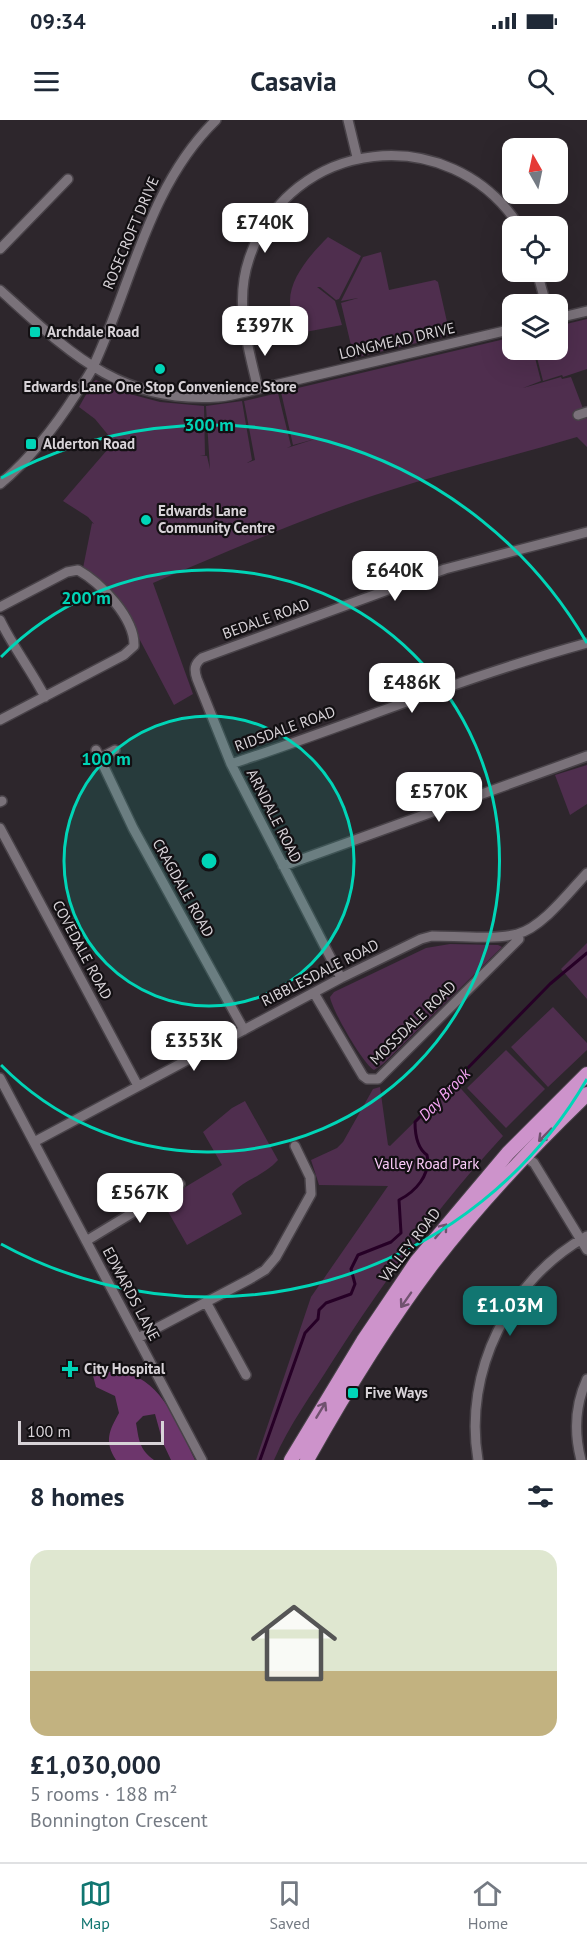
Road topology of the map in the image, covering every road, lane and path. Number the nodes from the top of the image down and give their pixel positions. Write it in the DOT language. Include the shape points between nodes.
graph roads {
  1 [pos="216,120"];
  2 [pos="348,120"];
  3 [pos="357,157"];
  4 [pos="68,179"];
  5 [pos="512,216"];
  6 [pos="0,249"];
  7 [pos="0,290"];
  8 [pos="587,311"];
  9 [pos="568,316"];
  10 [pos="502,331"];
  11 [pos="93,368"];
  12 [pos="258,389"];
  13 [pos="0,484"];
  14 [pos="587,532"];
  15 [pos="0,607"];
  16 [pos="0,620"];
  17 [pos="587,644"];
  18 [pos="196,663"];
  19 [pos="45,696"];
  20 [pos="0,720"];
  21 [pos="115,750"];
  22 [pos="587,756"];
  23 [pos="231,764"];
  24 [pos="0,828"];
  25 [pos="283,866"];
  26 [pos="587,873"];
  27 [pos="518,934"];
  28 [pos="341,978"];
  29 [pos="314,993"];
  30 [pos="244,1030"];
  31 [pos="587,1074"];
  32 [pos="0,1078"];
  33 [pos="138,1086"];
  34 [pos="587,1094"];
  35 [pos="34,1142"];
  36 [pos="295,1146"];
  37 [pos="524,1156"];
  38 [pos="300,1157"];
  39 [pos="289,1163"];
  40 [pos="180,1184"];
  41 [pos="584,1238"];
  42 [pos="86,1241"];
  43 [pos="587,1250"];
  44 [pos="206,1302"];
  45 [pos="138,1338"];
  46 [pos="231,1373"];
  47 [pos="587,1379"];
  48 [pos="202,1460"];
  49 [pos="291,1460"];
  50 [pos="307,1460"];
  51 [pos="478,1460"];
  52 [pos="581,1460"];
  1 -- 11 [label="street, ROSECROFT DRIVE" via="198,137 174,172"];
  2 -- 3 [label="street"];
  3 -- 5 [label="street" via="404,154 454,167 493,194"];
  3 -- 12 [label="street" via="327,168 302,184 278,205 260,231 248,260 241,306"];
  4 -- 6 [label="street"];
  7 -- 11 [label="street, LONGMEAD DRIVE"];
  8 -- 9 [label="street"];
  10 -- 12 [label="street, LONGMEAD DRIVE"];
  11 -- 12 [label="street, LONGMEAD DRIVE" via="127,385 173,396 221,397"];
  11 -- 13 [label="street" via="43,441"];
  14 -- 18 [label="street, BEDALE ROAD" via="445,569"];
  15 -- 19 [label="street" via="78,570 123,612 135,637 131,650"];
  16 -- 19 [label="street"];
  17 -- 23 [label="street, RIDSDALE ROAD" via="446,688"];
  18 -- 23 [label="street, ARNDALE ROAD" via="197,679"];
  19 -- 20 [label="street"];
  21 -- 30 [label="street, CRAGDALE ROAD" via="98,754 132,828"];
  22 -- 25 [label="street"];
  23 -- 25 [label="street, ARNDALE ROAD"];
  24 -- 33 [label="street, COVEDALE ROAD"];
  25 -- 28 [label="street, ARNDALE ROAD"];
  26 -- 27 [label="street" via="559,903"];
  27 -- 28 [label="street, RIBBLESDALE ROAD" via="432,936"];
  27 -- 29 [label="street, MOSSDALE ROAD" via="519,939 378,1079 363,1076"];
  28 -- 29 [label="street, RIBBLESDALE ROAD"];
  29 -- 30 [label="street, RIBBLESDALE ROAD"];
  30 -- 33 [label="street, RIBBLESDALE ROAD"];
  49 -- 31 [label="highway, VALLEY ROAD, one-way" via="417,1261 508,1153"];
  32 -- 35 [label="street, EDWARDS LANE"];
  33 -- 35 [label="street, RIBBLESDALE ROAD"];
  34 -- 37 [label="highway, VALLEY ROAD, one-way"];
  35 -- 42 [label="street, EDWARDS LANE"];
  36 -- 38 [label="street"];
  37 -- 41 [label="street" via="534,1163"];
  37 -- 50 [label="highway, VALLEY ROAD, one-way" via="464,1224 408,1297"];
  38 -- 39 [label="street"];
  38 -- 44 [label="street" via="310,1177 310,1194 276,1257 265,1270"];
  40 -- 42 [label="street"];
  41 -- 43 [label="street"];
  41 -- 51 [label="street" via="573,1243 531,1281 502,1320 484,1361 478,1387"];
  42 -- 45 [label="street, EDWARDS LANE"];
  44 -- 45 [label="street"];
  44 -- 46 [label="street" via="243,1371"];
  45 -- 48 [label="street, EDWARDS LANE"];
  47 -- 52 [label="street" via="578,1409"];
}
